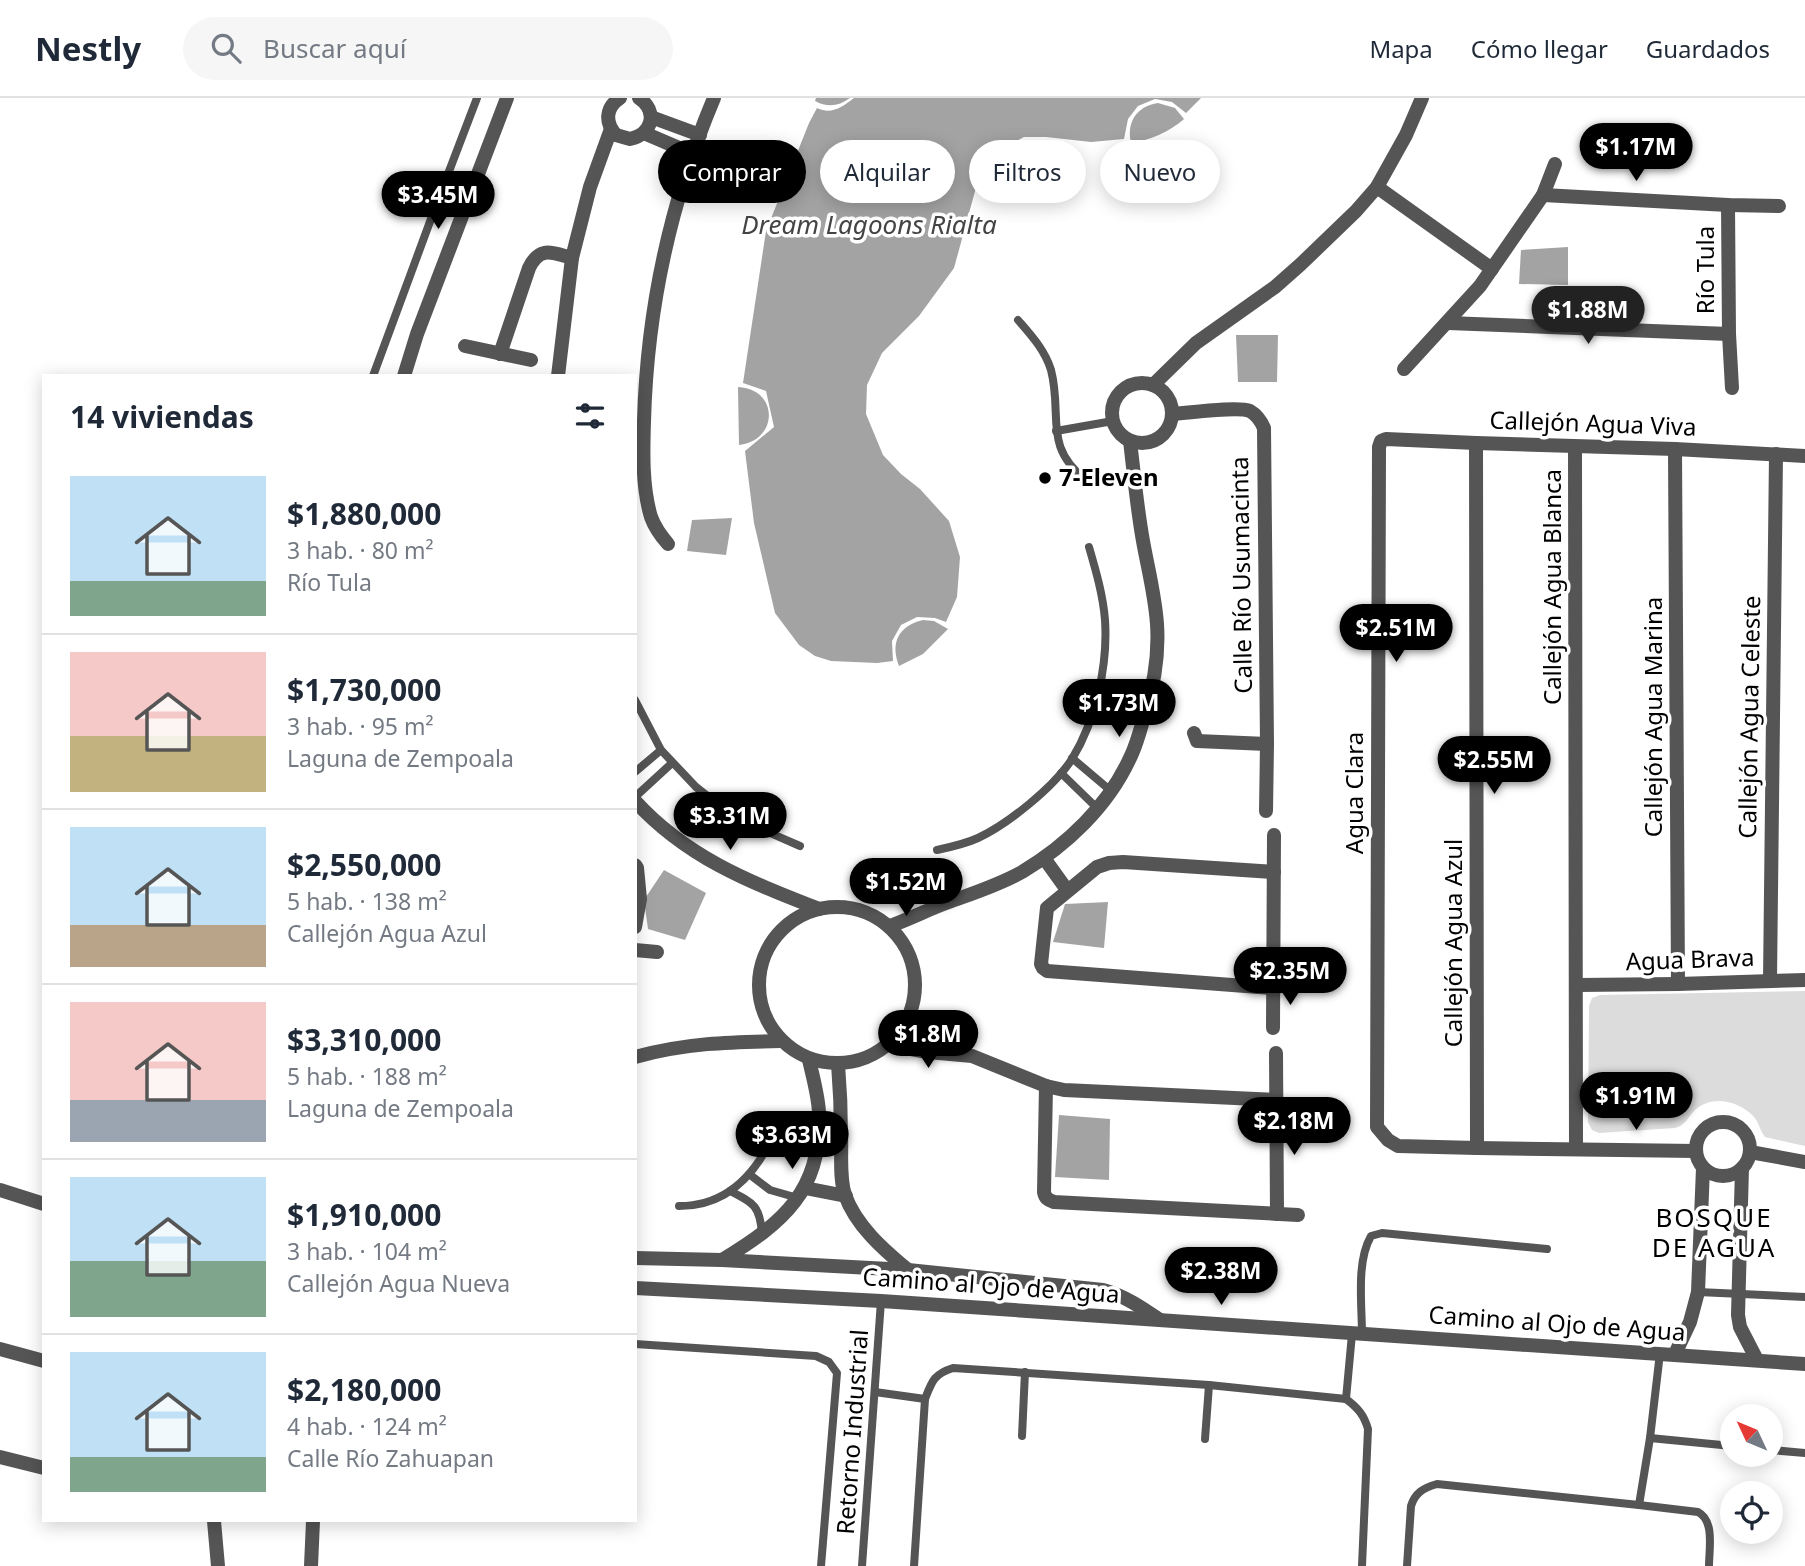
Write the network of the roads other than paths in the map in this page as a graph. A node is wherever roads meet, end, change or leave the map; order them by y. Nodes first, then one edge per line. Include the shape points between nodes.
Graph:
1 (477, 98) edge
2 (507, 98) edge
3 (620, 98) edge
4 (639, 98) edge
5 (715, 98) edge
6 (1422, 98) edge
7 (651, 117) junction
8 (611, 130) junction
9 (644, 133) junction
10 (700, 135) junction
11 (660, 140) edge
12 (698, 140) edge
13 (1555, 164) dead end
14 (1377, 187) junction
15 (1543, 195) junction
16 (678, 203) edge
17 (1728, 205) junction
18 (1779, 206) dead end
19 (572, 258) junction
20 (1492, 270) junction
21 (1018, 320) dead end
22 (1448, 323) junction
23 (1729, 334) junction
24 (465, 346) dead end
25 (500, 354) junction
26 (531, 360) dead end
27 (1404, 369) dead end
28 (374, 374) edge
29 (405, 374) edge
30 (558, 374) edge
31 (1153, 386) junction
32 (1732, 388) dead end
33 (1172, 414) junction
34 (1113, 421) junction
35 (1056, 431) junction
36 (1130, 441) junction
37 (1381, 441) joint
38 (1476, 443) junction
39 (1575, 447) junction
40 (1675, 449) junction
41 (1776, 454) junction
42 (1805, 456) edge
43 (1087, 481) dead end
44 (668, 544) dead end
45 (1089, 547) dead end
46 (637, 704) edge
47 (1194, 733) dead end
48 (1267, 744) junction
49 (661, 750) junction
50 (1072, 758) junction
51 (672, 763) junction
52 (637, 770) edge
53 (1060, 773) junction
54 (1111, 792) junction
55 (637, 797) edge
56 (637, 802) edge
57 (1097, 808) junction
58 (1266, 811) dead end
59 (646, 813) junction
60 (637, 823) edge
61 (1274, 835) dead end
62 (800, 846) dead end
63 (937, 850) dead end
64 (1044, 858) junction
65 (637, 871) edge
66 (1274, 872) junction
67 (1067, 890) junction
68 (819, 909) junction
69 (637, 916) edge
70 (890, 926) junction
71 (637, 950) edge
72 (657, 953) dead end
73 (1770, 980) junction
74 (1805, 980) edge
75 (1678, 984) junction
76 (1577, 985) junction
77 (1272, 988) junction
78 (1273, 1028) dead end
79 (780, 1041) junction
80 (889, 1045) junction
81 (1276, 1053) dead end
82 (637, 1057) edge
83 (810, 1060) junction
84 (838, 1065) junction
85 (1046, 1086) junction
86 (1275, 1100) junction
87 (771, 1140) dead end
88 (1476, 1148) junction
89 (1576, 1148) junction
90 (1696, 1151) junction
91 (1750, 1152) junction
92 (1805, 1162) edge
93 (1703, 1168) junction
94 (1742, 1168) junction
95 (749, 1174) junction
96 (0, 1190) edge
97 (730, 1191) junction
98 (802, 1193) junction
99 (846, 1196) junction
100 (42, 1203) edge
101 (679, 1206) dead end
102 (1278, 1214) junction
103 (1298, 1215) dead end
104 (762, 1234) junction
105 (1547, 1249) dead end
106 (637, 1258) edge
107 (722, 1260) junction
108 (908, 1270) junction
109 (637, 1288) edge
110 (1698, 1292) junction
111 (1738, 1293) junction
112 (1805, 1297) edge
113 (881, 1301) junction
114 (1160, 1320) junction
115 (1357, 1334) junction
116 (637, 1344) edge
117 (0, 1349) edge
118 (1660, 1353) junction
119 (1675, 1354) junction
120 (42, 1360) edge
121 (1757, 1360) junction
122 (1805, 1364) edge
123 (1025, 1372) junction
124 (1209, 1385) junction
125 (875, 1392) junction
126 (925, 1399) junction
127 (1346, 1399) junction
128 (1022, 1436) dead end
129 (1650, 1438) junction
130 (1205, 1439) dead end
131 (1720, 1445) edge
132 (1783, 1451) edge
133 (1805, 1453) edge
134 (0, 1457) edge
135 (42, 1468) edge
136 (1639, 1506) junction
137 (214, 1522) edge
138 (313, 1522) edge
139 (218, 1566) edge
140 (311, 1566) edge
141 (821, 1566) edge
142 (862, 1566) edge
143 (914, 1566) edge
144 (1362, 1566) edge
145 (1407, 1566) edge
146 (1709, 1566) edge

1 - 28 lane
2 - 29 street
3 - 8 street via 610,107
4 - 7 street
5 - 10 street
6 - 14 street
7 - 9 street
7 - 10 street
8 - 9 street via 630,139
8 - 19 street
9 - 11 street
10 - 12 street
13 - 15 street
14 - 20 street
14 - 31 street via 1301,264 1196,343
15 - 17 street, Río Tula
15 - 20 street
16 - 44 street via 652,316 643,439 651,516
17 - 18 street, Río Tula
17 - 23 street, Río Tula
19 - 25 street via 550,252 534,258
19 - 30 street
20 - 22 street
21 - 35 lane via 1048,362
22 - 23 street, Río Tula
22 - 27 street
23 - 32 street, Río Tula
24 - 25 street
25 - 26 street
31 - 33 street via 1166,397
31 - 34 street via 1134,384 1119,394
33 - 36 street via 1167,429 1155,440
33 - 48 street, Calle Río Usumacinta via 1240,409 1254,414 1262,424
34 - 35 lane
34 - 36 street
35 - 43 lane via 1060,449
36 - 54 street via 1154,591 1156,662 1138,737
37 - 38 street, Callejón Agua Viva
37 - 88 street, Agua Clara via 1377,1127 1398,1146
38 - 39 street, Callejón Agua Viva
38 - 88 street, Callejón Agua Azul
39 - 40 street, Callejón Agua Viva
39 - 76 street, Callejón Agua Blanca
40 - 41 street, Callejón Agua Viva
40 - 75 street, Callejón Agua Marina
41 - 42 street, Callejón Agua Viva
41 - 73 street, Callejón Agua Celeste
45 - 50 lane via 1102,594 1103,668 1087,728
46 - 49 lane
47 - 48 street via 1197,740
48 - 58 street
49 - 51 lane
49 - 52 lane
50 - 53 lane
50 - 54 lane
51 - 55 lane
51 - 62 lane via 696,788 747,824
53 - 57 lane
53 - 63 lane via 1007,821 979,837
54 - 57 street
56 - 59 street
57 - 64 street
59 - 60 street
59 - 68 street via 699,855
61 - 66 street
64 - 67 street
64 - 70 street via 992,886
65 - 69 street
66 - 67 street via 1109,863
66 - 77 street
67 - 77 street via 1047,908 1041,964 1045,970
68 - 70 street via 844,906 869,913
68 - 79 street via 778,933 765,953 759,999
70 - 80 street via 907,947 915,972 915,999 906,1024
71 - 72 street
73 - 74 street, Agua Brava
73 - 75 street, Agua Brava
75 - 76 street, Agua Brava
76 - 89 street, Callejón Agua Blanca
77 - 78 street
79 - 82 street via 708,1043
79 - 83 street
80 - 84 street via 865,1059
80 - 85 street via 972,1056
81 - 86 street
83 - 84 street
83 - 98 street via 819,1127 816,1155
84 - 99 street
85 - 86 street
85 - 102 street via 1044,1192 1049,1200
86 - 102 street
87 - 95 lane
88 - 89 street
89 - 90 street
90 - 91 street via 1700,1134 1724,1122 1740,1128
90 - 93 street
91 - 92 street
91 - 94 street
93 - 94 street via 1719,1176
93 - 110 street
94 - 111 street
95 - 97 lane
95 - 98 lane via 770,1190
96 - 100 street
97 - 101 lane via 706,1204
97 - 104 lane via 757,1209
98 - 99 street
98 - 104 street
99 - 108 street via 860,1222
102 - 103 street
104 - 107 street
105 - 115 lane via 1382,1233 1371,1236 1365,1247
106 - 107 street
107 - 108 street
108 - 114 street via 1103,1290 1121,1295
109 - 113 street, Camino al Ojo de Agua
110 - 111 lane
110 - 119 street
111 - 112 lane
111 - 121 street via 1740,1327
113 - 114 street, Camino al Ojo de Agua
113 - 125 lane, Retorno Industrial
114 - 115 street, Camino al Ojo de Agua
115 - 118 street, Camino al Ojo de Agua
115 - 127 lane
116 - 141 lane via 816,1356 829,1362 837,1373
117 - 120 street
118 - 119 street, Camino al Ojo de Agua
118 - 129 lane
119 - 121 street, Camino al Ojo de Agua
121 - 122 street, Camino al Ojo de Agua
123 - 124 lane
123 - 126 lane via 953,1368 935,1377
123 - 128 lane
124 - 127 lane
124 - 130 lane
125 - 126 lane
125 - 142 lane, Retorno Industrial
126 - 143 lane
127 - 144 lane via 1364,1416 1368,1429
129 - 131 lane
129 - 136 lane
132 - 133 lane
134 - 135 street
136 - 145 lane via 1437,1484 1425,1487 1411,1506
136 - 146 lane via 1705,1516
137 - 139 street
138 - 140 street

